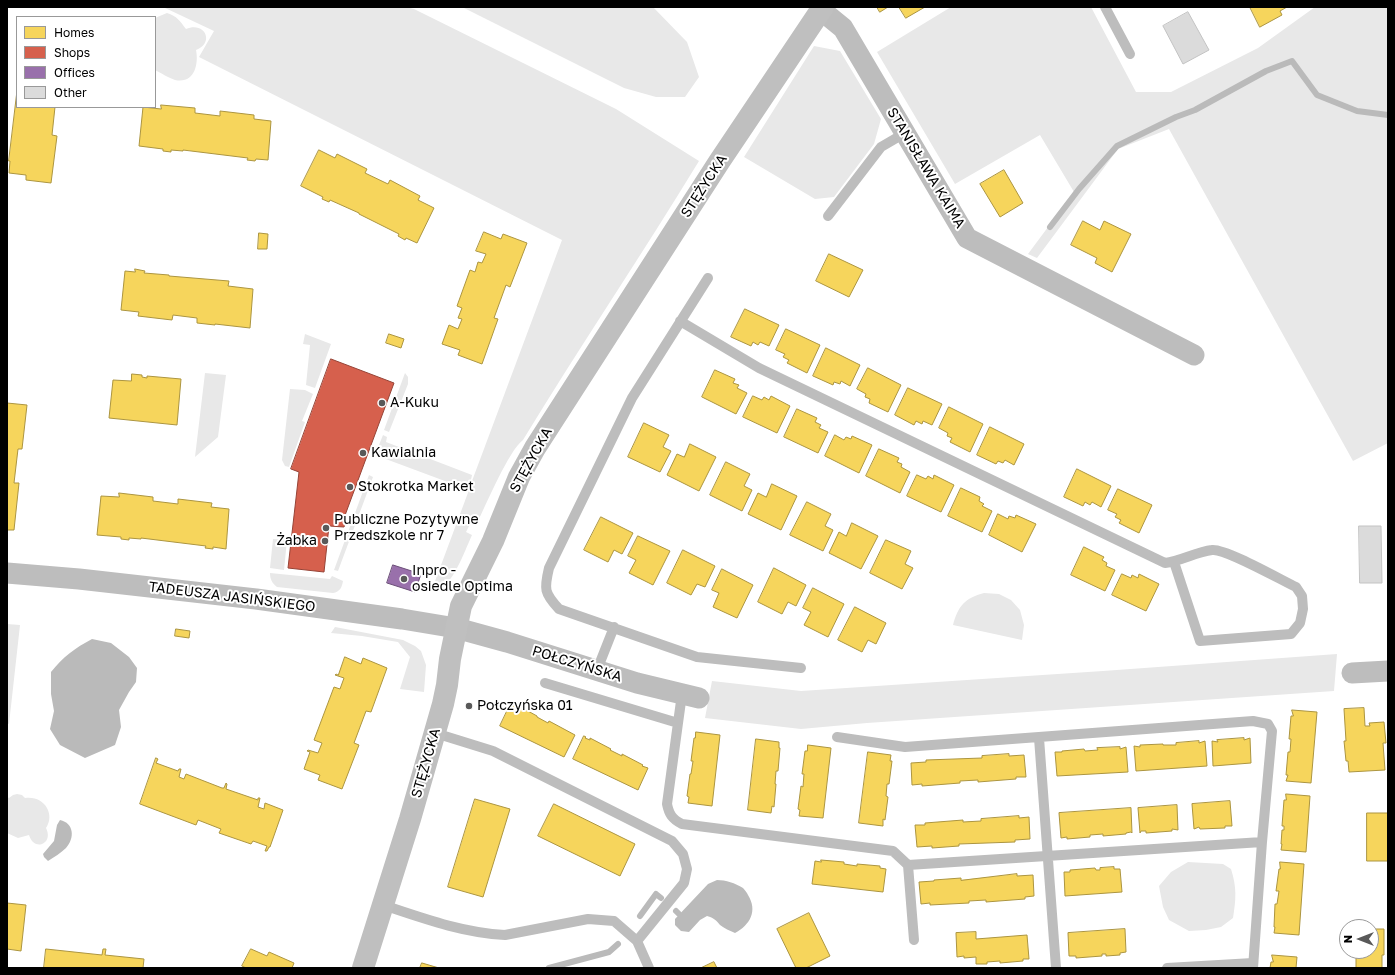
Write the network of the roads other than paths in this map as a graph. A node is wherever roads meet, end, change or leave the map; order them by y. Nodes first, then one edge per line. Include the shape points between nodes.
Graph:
1 (1105, 7) edge
2 (822, 8) edge
3 (1130, 54) dead end
4 (904, 133) junction
5 (828, 216) dead end
6 (708, 278) dead end
7 (680, 321) junction
8 (1194, 355) dead end
9 (1174, 562) junction
10 (7, 573) edge
11 (614, 627) junction
12 (456, 628) junction
13 (801, 668) dead end
14 (597, 670) junction
15 (1388, 671) edge
16 (1352, 673) dead end
17 (545, 683) dead end
18 (690, 696) joint
19 (678, 723) junction
20 (435, 733) junction
21 (837, 737) dead end
22 (1039, 738) junction
23 (1262, 842) junction
24 (1048, 857) junction
25 (908, 865) junction
26 (382, 905) junction
27 (914, 940) dead end
28 (637, 941) junction
29 (1253, 965) edge
30 (362, 968) edge
31 (649, 968) edge
32 (1056, 968) edge
33 (1167, 968) edge

1 - 3 lane
2 - 4 street, STANISŁAWA KAIMA via 843,28
2 - 12 street, STĘŻYCKA via 719,162 535,448 519,477 493,542 461,606
4 - 5 lane via 881,147
4 - 8 street, STANISŁAWA KAIMA via 967,238
6 - 7 lane
7 - 9 lane via 758,368 1165,563
7 - 11 lane via 632,398 549,568 546,583 548,597 559,609
9 - 9 lane via 1200,641 1291,634 1300,623 1302,596 1296,587 1226,552 1213,550
10 - 12 street, TADEUSZA JASIŃSKIEGO via 256,599
11 - 13 lane via 697,657
11 - 14 lane
12 - 14 street, POŁCZYŃSKA
12 - 20 street, STĘŻYCKA via 447,686
14 - 18 street, POŁCZYŃSKA
15 - 16 street
17 - 19 lane
18 - 19 lane
19 - 25 lane via 667,804 674,820 682,824 893,851
20 - 26 street, STĘŻYCKA
20 - 28 lane via 492,751 672,841 684,854 687,869 684,883
21 - 22 lane via 905,747
22 - 23 lane via 1254,721 1268,724 1272,731
22 - 24 lane
23 - 24 lane
23 - 29 lane
24 - 25 lane
24 - 32 lane
25 - 27 lane
26 - 28 lane via 473,932 505,935 588,919 614,921
26 - 30 street, STĘŻYCKA
28 - 31 lane
29 - 33 lane

